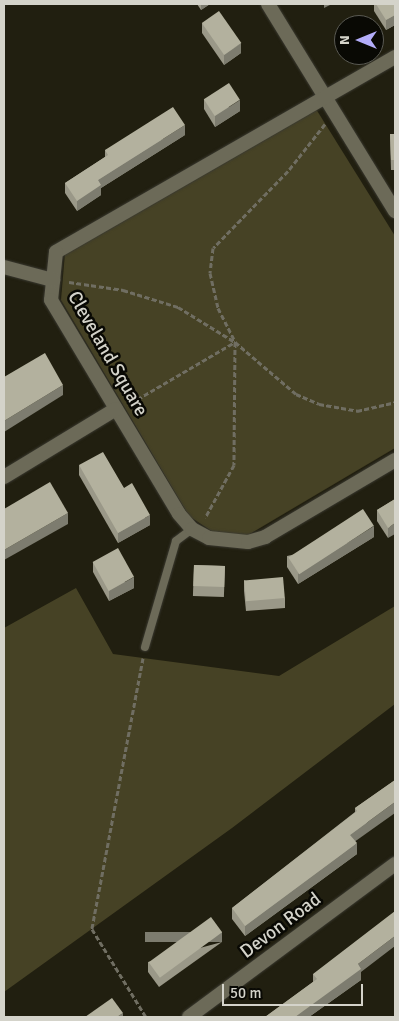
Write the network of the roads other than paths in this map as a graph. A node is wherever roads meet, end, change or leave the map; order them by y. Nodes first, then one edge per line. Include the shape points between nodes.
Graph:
1 (268, 4) edge
2 (395, 57) edge
3 (326, 99) junction
4 (395, 211) edge
5 (4, 267) edge
6 (53, 280) junction
7 (116, 409) junction
8 (395, 460) edge
9 (4, 477) edge
10 (192, 529) junction
11 (145, 647) road end
12 (395, 864) edge
13 (189, 1017) edge

1 - 3 street
2 - 3 street, Cleveland Square
3 - 4 street
3 - 6 street, Cleveland Square via 56,252
5 - 6 street
6 - 7 street, Cleveland Square via 51,300
7 - 9 street
7 - 10 street, Cleveland Square via 179,514
8 - 10 street, Cleveland Square via 265,537 228,542 209,538
10 - 11 lane via 176,541
12 - 13 street, Devon Road

